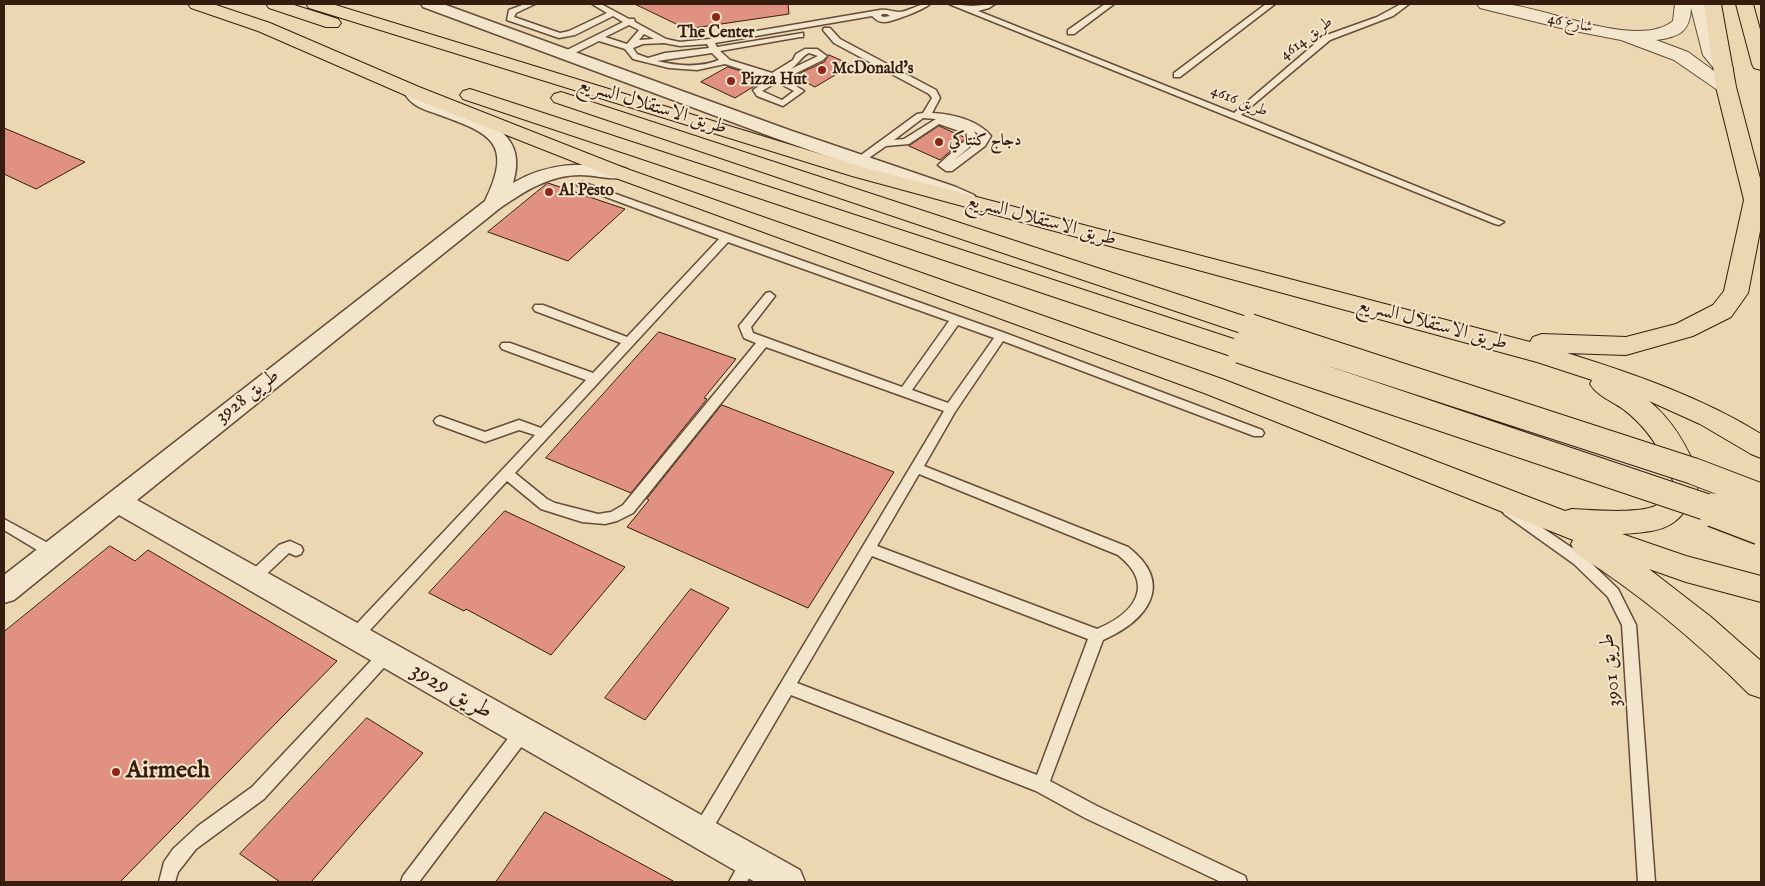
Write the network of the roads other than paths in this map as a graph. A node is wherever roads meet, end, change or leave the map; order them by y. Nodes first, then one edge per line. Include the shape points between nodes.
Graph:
1 (197, 4) edge
2 (276, 4) edge
3 (315, 4) edge
4 (484, 4) edge
5 (531, 4) edge
6 (596, 4) edge
7 (926, 4) edge
8 (953, 4) edge
9 (991, 4) edge
10 (1110, 4) edge
11 (1271, 4) edge
12 (1405, 4) edge
13 (1486, 4) edge
14 (1683, 4) edge
15 (1699, 4) edge
16 (1713, 4) edge
17 (1744, 4) edge
18 (434, 5) edge
19 (967, 9) junction
20 (473, 12) edge
21 (614, 13) junction
22 (631, 21) junction
23 (847, 22) junction
24 (264, 28) junction
25 (644, 29) junction
26 (803, 30) junction
27 (827, 30) junction
28 (1070, 32) dead end
29 (1625, 35) junction
30 (599, 38) junction
31 (664, 41) junction
32 (710, 41) junction
33 (629, 47) junction
34 (714, 50) junction
35 (564, 55) junction
36 (665, 56) junction
37 (648, 60) junction
38 (725, 61) junction
39 (1761, 64) edge
40 (1177, 75) dead end
41 (1725, 77) junction
42 (775, 78) junction
43 (412, 91) junction
44 (927, 114) junction
45 (1235, 116) junction
46 (883, 143) junction
47 (860, 160) junction
48 (620, 172) junction
49 (582, 185) dead end
50 (972, 202) junction
51 (493, 204) junction
52 (1758, 212) edge
53 (1499, 222) dead end
54 (726, 238) junction
55 (770, 296) dead end
56 (539, 308) dead end
57 (955, 321) junction
58 (1476, 335) junction
59 (1001, 336) junction
60 (1245, 338) junction
61 (630, 342) junction
62 (763, 343) junction
63 (506, 346) dead end
64 (1542, 354) junction
65 (596, 379) junction
66 (904, 393) junction
67 (951, 409) junction
68 (440, 421) dead end
69 (1258, 433) dead end
70 (545, 434) junction
71 (1761, 447) edge
72 (917, 468) junction
73 (507, 475) junction
74 (1482, 492) junction
75 (1761, 497) edge
76 (116, 501) junction
77 (1520, 506) junction
78 (1556, 520) junction
79 (4, 524) edge
80 (1761, 528) edge
81 (869, 549) junction
82 (296, 550) dead end
83 (52, 552) junction
84 (252, 579) junction
85 (1761, 589) edge
86 (4, 591) edge
87 (1097, 636) junction
88 (354, 637) junction
89 (386, 655) junction
90 (1761, 683) edge
91 (786, 686) junction
92 (522, 732) junction
93 (1041, 785) junction
94 (700, 834) junction
95 (743, 872) edge
96 (167, 882) edge
97 (409, 882) edge
98 (788, 882) edge
99 (1240, 882) edge
100 (1647, 882) edge

1 - 24 main road
2 - 60 main road
3 - 50 main road, طريق الاستقلال السريع via 859,172
4 - 20 street via 476,14
5 - 21 lane via 512,12 510,18 555,36 572,33
6 - 21 lane
7 - 23 lane via 911,12 895,15 886,11 881,16
8 - 19 lane, طريق 4616
9 - 19 lane
10 - 28 lane
11 - 40 lane
12 - 45 lane, طريق 4614 via 1394,13 1327,38
13 - 29 street, شارع 46
14 - 29 street, شارع 46 via 1682,23 1667,34
15 - 41 street via 1712,56
16 - 41 main road
17 - 39 main road
18 - 20 street
19 - 45 lane, طريق 4616
20 - 35 street
21 - 22 lane
22 - 25 lane
22 - 30 lane
23 - 26 lane
23 - 27 lane
24 - 43 main road
24 - 60 main road
25 - 31 lane
25 - 33 lane
26 - 27 lane
26 - 32 lane
26 - 34 lane
27 - 44 lane via 836,40 933,92 936,98
29 - 41 street, شارع 46
30 - 33 lane
30 - 35 lane
31 - 32 lane via 688,44
31 - 33 lane via 642,42
31 - 36 lane via 671,46
32 - 34 lane
33 - 37 lane via 635,57
34 - 36 lane
34 - 38 lane
35 - 47 street
36 - 37 lane
37 - 38 lane via 683,69
38 - 42 lane
41 - 52 main road
42 - 42 lane via 798,61 806,50 815,50 822,56
43 - 48 main road
43 - 51 street, طريق 3928 via 419,100 481,126 502,142 510,158 510,170
44 - 46 lane
44 - 46 lane via 942,116 978,130 986,140 949,169 943,164 972,142 969,131 937,121 906,142
45 - 53 lane, طريق 4616
46 - 47 lane
47 - 50 street via 950,191
48 - 51 street, طريق 3928 via 582,168 554,171 526,181
48 - 74 main road via 1213,386
49 - 54 lane
50 - 58 main road, طريق الاستقلال السريع
51 - 76 street, طريق 3928
52 - 58 main road via 1736,293 1722,311 1684,330 1626,346 1552,345
54 - 57 lane
54 - 61 lane
55 - 62 lane via 745,326 748,335
56 - 61 lane
57 - 59 lane
57 - 66 lane
58 - 64 main road, طريق الاستقلال السريع
59 - 67 lane
59 - 69 lane
60 - 75 main road, bridge via 1693,471
60 - 80 main road, bridge
61 - 65 lane
62 - 66 lane
62 - 73 lane via 621,514 596,520 547,506 522,483
63 - 65 lane
64 - 71 main road, طريق الاستقلال السريع via 1645,388 1725,425
64 - 78 main road via 1606,386 1651,418 1670,439 1687,481 1676,504 1664,515 1635,521
65 - 70 lane
66 - 67 lane
67 - 72 lane
68 - 70 lane via 485,437 519,425
70 - 73 lane
72 - 81 lane
72 - 87 lane via 1132,556 1144,576 1146,596 1125,623
73 - 88 lane
74 - 77 main road
74 - 100 lane, طريق 3901 via 1579,560 1613,593 1629,625
76 - 83 street, طريق 3928
76 - 84 street, طريق 3929
77 - 78 main road
77 - 90 main road via 1593,548 1666,600 1724,646
78 - 85 main road via 1686,569
79 - 83 lane
81 - 87 lane
81 - 91 lane
82 - 84 lane via 290,546 284,549
83 - 86 street, طريق 3928
84 - 88 street, طريق 3929
87 - 93 lane
88 - 89 street, طريق 3929
89 - 92 street, طريق 3929
89 - 96 lane via 253,797 212,824 190,844 172,866
91 - 93 lane
91 - 94 lane
92 - 94 street, طريق 3929
92 - 97 lane
93 - 99 lane
94 - 95 street, طريق 3929
95 - 98 street, طريق 3929

